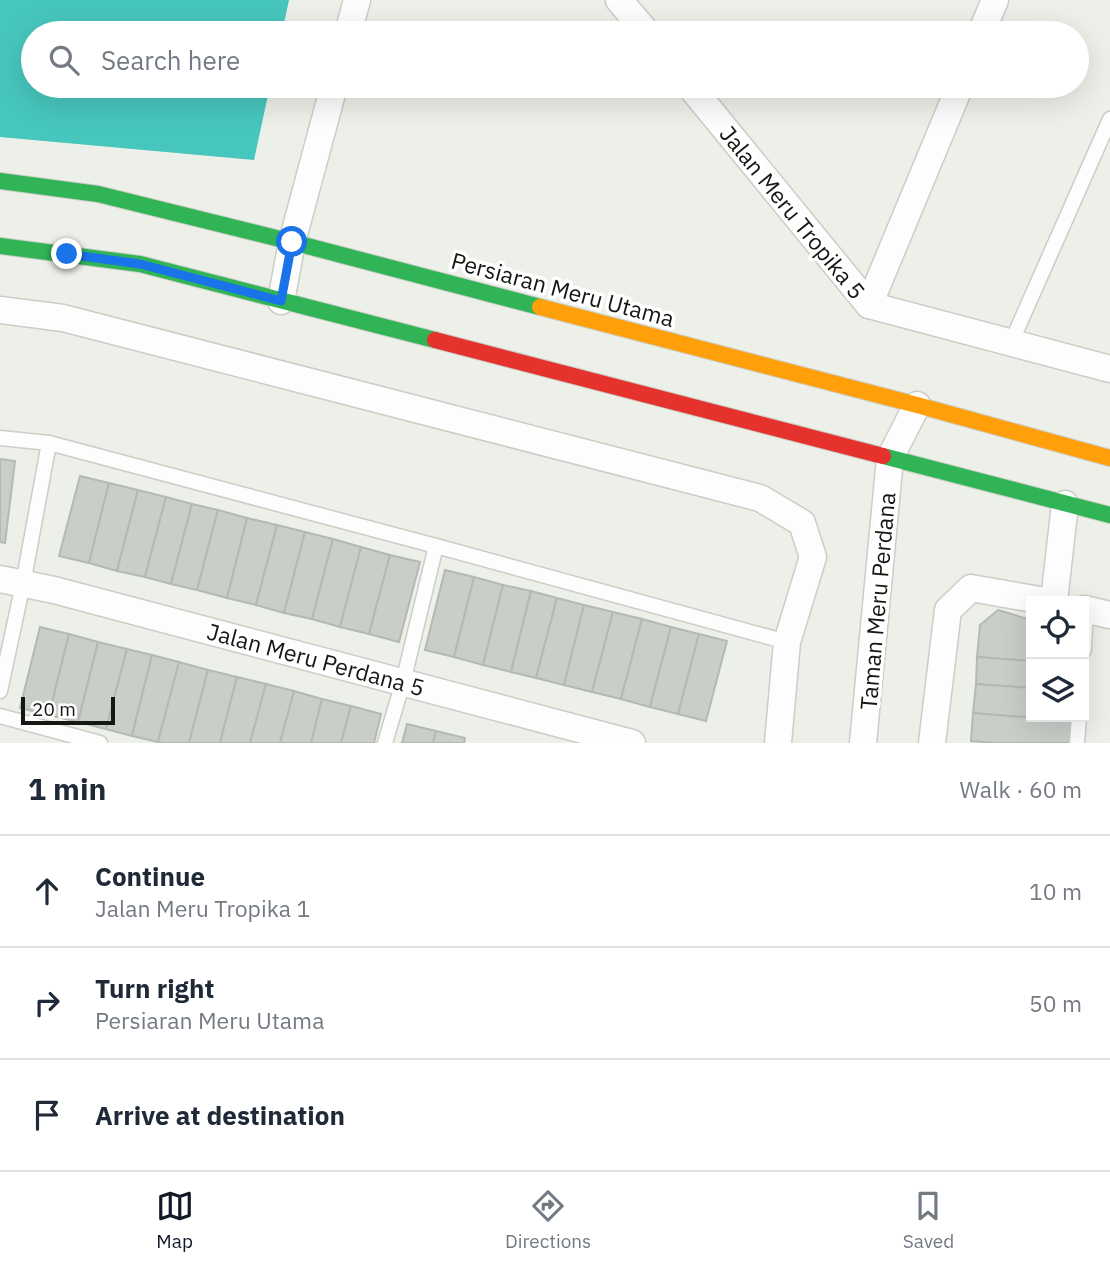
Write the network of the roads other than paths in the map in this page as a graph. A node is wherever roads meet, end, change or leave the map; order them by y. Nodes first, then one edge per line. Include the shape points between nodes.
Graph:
1 (357, 0) edge
2 (619, 0) edge
3 (995, 0) edge
4 (351, 21) edge
5 (637, 21) edge
6 (986, 21) edge
7 (331, 98) edge
8 (700, 98) edge
9 (955, 98) edge
10 (1110, 119) edge
11 (0, 181) edge
12 (292, 242) junction
13 (0, 246) edge
14 (281, 301) junction
15 (869, 305) junction
16 (0, 310) edge
17 (1012, 343) junction
18 (1110, 369) edge
19 (917, 405) junction
20 (0, 438) edge
21 (49, 443) junction
22 (890, 458) junction
23 (1110, 458) edge
24 (1065, 504) junction
25 (1110, 515) edge
26 (436, 546) junction
27 (11, 581) edge
28 (1055, 596) edge
29 (1026, 598) edge
30 (1093, 611) edge
31 (1089, 628) edge
32 (787, 642) junction
33 (403, 682) junction
34 (0, 691) edge
35 (0, 716) edge
36 (1079, 722) edge
37 (100, 743) edge
38 (385, 743) edge
39 (632, 743) edge
40 (778, 743) edge
41 (863, 743) edge
42 (932, 743) edge
43 (1077, 743) edge

1 - 4 street
2 - 5 street
3 - 6 street
7 - 12 street
8 - 15 street, Jalan Meru Tropika 5
9 - 15 street
10 - 17 lane
11 - 12 main road, Persiaran Meru Utama via 99,194
12 - 14 street
12 - 19 main road, Persiaran Meru Utama
13 - 14 main road via 140,264
14 - 22 main road
15 - 17 street
16 - 32 street via 63,318 760,499 802,523 813,557
17 - 18 street
19 - 22 street
19 - 23 main road, Persiaran Meru Utama
20 - 21 lane
21 - 26 lane
21 - 27 lane
22 - 24 main road
22 - 41 street, Taman Meru Perdana
24 - 25 main road
24 - 28 street
26 - 32 lane
26 - 33 lane
27 - 33 street, Jalan Meru Perdana 5
27 - 34 lane
29 - 42 street via 971,588 948,610
30 - 31 lane
32 - 40 street
33 - 38 lane
33 - 39 street, Jalan Meru Perdana 5
35 - 37 lane
36 - 43 lane

